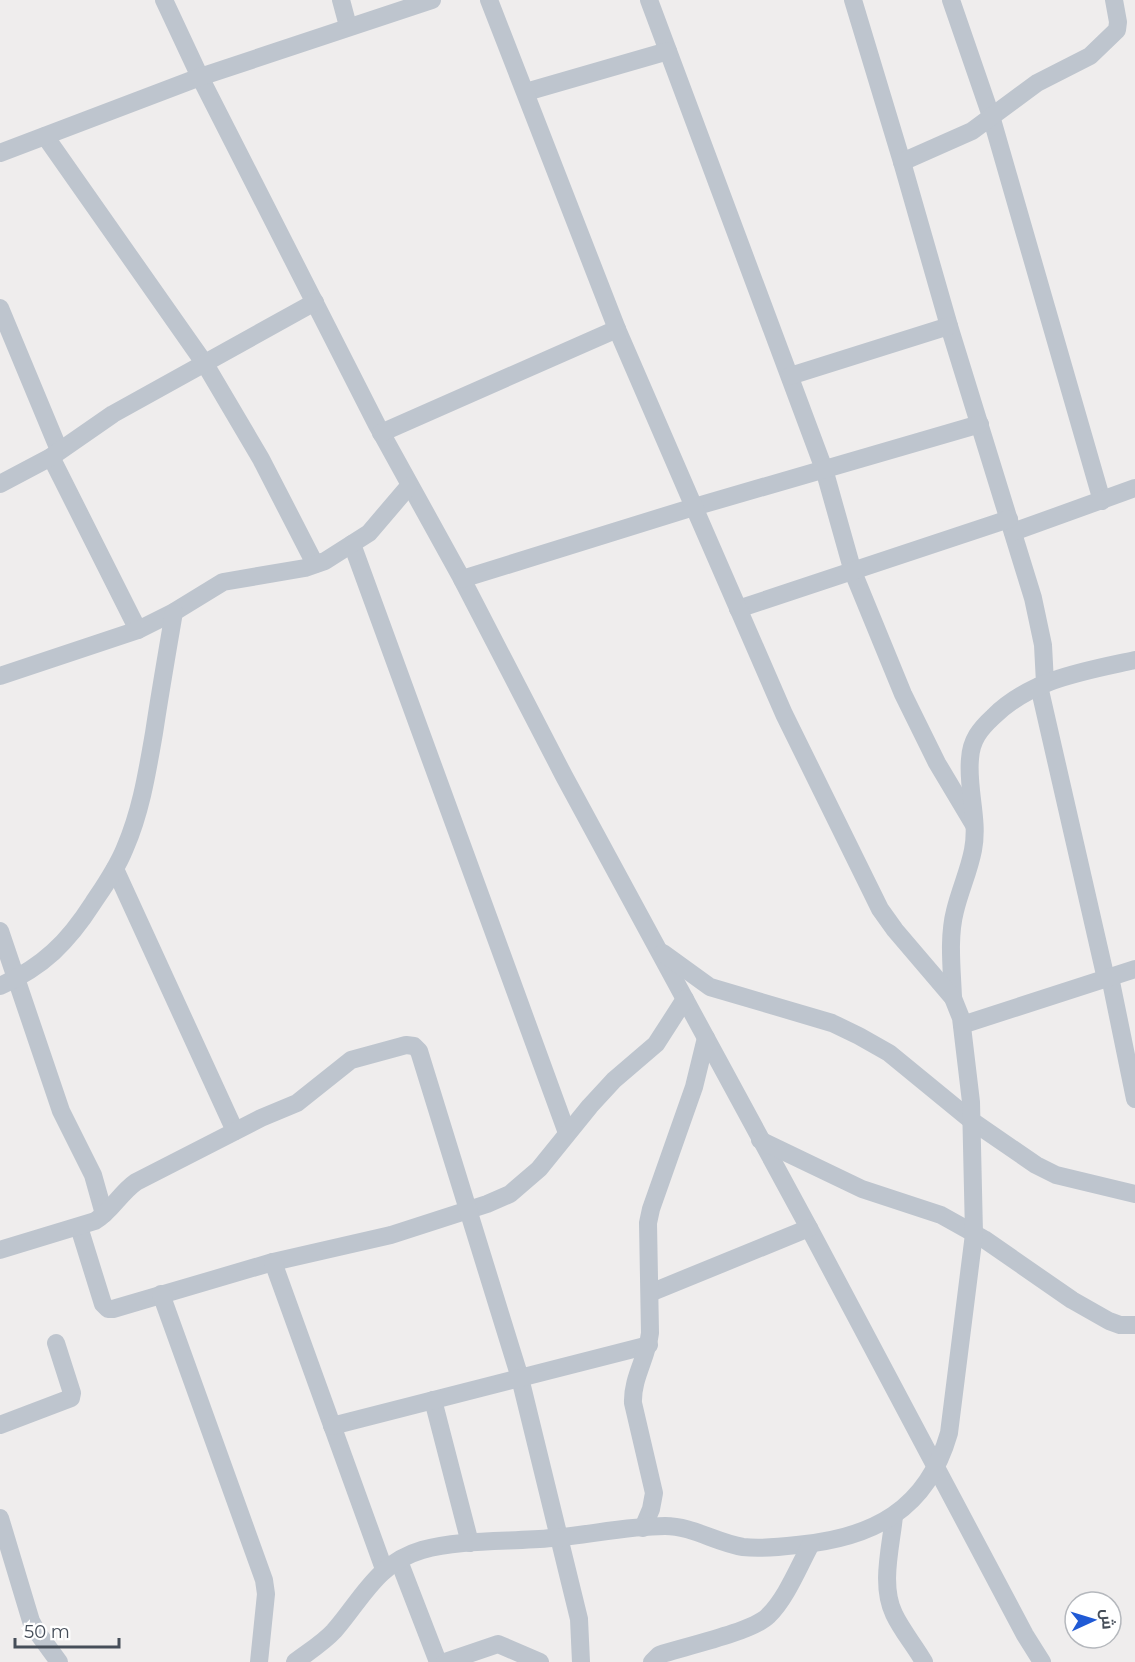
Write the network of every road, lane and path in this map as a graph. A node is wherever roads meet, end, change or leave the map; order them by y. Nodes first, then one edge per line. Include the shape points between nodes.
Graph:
1 (164, 0) edge
2 (341, 0) edge
3 (432, 0) edge
4 (489, 0) edge
5 (649, 0) edge
6 (853, 0) edge
7 (951, 0) edge
8 (1114, 0) edge
9 (348, 26) junction
10 (668, 51) junction
11 (200, 77) junction
12 (526, 92) junction
13 (991, 116) junction
14 (45, 136) junction
15 (0, 153) edge
16 (902, 162) junction
17 (315, 302) junction
18 (0, 309) edge
19 (949, 326) junction
20 (617, 329) junction
21 (206, 364) junction
22 (790, 376) junction
23 (980, 423) junction
24 (381, 433) junction
25 (55, 453) junction
26 (824, 469) junction
27 (0, 484) edge
28 (410, 486) junction
29 (1135, 488) edge
30 (1102, 501) junction
31 (694, 507) junction
32 (1011, 525) junction
33 (352, 544) junction
34 (315, 564) junction
35 (853, 572) junction
36 (462, 579) junction
37 (738, 609) junction
38 (174, 612) junction
39 (138, 630) junction
40 (1135, 660) edge
41 (0, 676) edge
42 (1042, 684) junction
43 (974, 825) junction
44 (115, 869) junction
45 (0, 931) edge
46 (658, 950) junction
47 (1135, 969) edge
48 (1108, 978) junction
49 (17, 979) junction
50 (0, 986) edge
51 (953, 998) junction
52 (685, 999) junction
53 (962, 1025) junction
54 (706, 1038) junction
55 (1135, 1099) edge
56 (972, 1121) junction
57 (235, 1131) junction
58 (567, 1134) junction
59 (760, 1140) junction
60 (1135, 1194) edge
61 (468, 1210) junction
62 (104, 1214) junction
63 (79, 1227) junction
64 (809, 1228) junction
65 (974, 1234) junction
66 (0, 1250) edge
67 (273, 1262) junction
68 (650, 1293) junction
69 (161, 1294) junction
70 (1135, 1325) edge
71 (56, 1342) dead end
72 (649, 1345) junction
73 (520, 1378) junction
74 (433, 1400) junction
75 (0, 1425) edge
76 (332, 1426) junction
77 (936, 1465) junction
78 (894, 1516) junction
79 (0, 1518) edge
80 (643, 1528) junction
81 (560, 1538) junction
82 (470, 1543) junction
83 (811, 1544) junction
84 (391, 1565) junction
85 (322, 1642) junction
86 (59, 1662) edge
87 (259, 1662) edge
88 (295, 1662) edge
89 (310, 1662) edge
90 (438, 1662) edge
91 (445, 1662) edge
92 (540, 1662) edge
93 (581, 1662) edge
94 (652, 1662) edge
95 (924, 1662) edge
96 (1042, 1662) edge

1 - 11 street
2 - 9 street
3 - 9 street
4 - 12 street
5 - 10 street
6 - 16 street
7 - 13 street
8 - 13 street via 1118,22 1113,36 1090,56 1037,83
9 - 11 street
10 - 12 street
10 - 22 street
11 - 14 street
11 - 17 street
12 - 20 street
13 - 16 street via 972,130
13 - 30 street
14 - 15 street
14 - 21 street
16 - 19 street
17 - 21 street
17 - 24 street
18 - 25 street
19 - 22 street
19 - 23 street
20 - 24 street
20 - 31 street
21 - 25 street via 113,414
21 - 34 street
22 - 26 street
23 - 26 street
23 - 32 street
24 - 28 street
25 - 27 street
25 - 39 street
26 - 31 street
26 - 35 street
28 - 33 street via 369,533
28 - 36 street
29 - 30 street
30 - 32 street
31 - 36 street
31 - 37 street
32 - 35 street
32 - 42 street via 1040,624
33 - 34 street
33 - 58 street
34 - 38 street via 223,582
35 - 37 street
35 - 43 street via 903,694
36 - 46 street
37 - 51 street via 784,714 880,909
38 - 39 street
38 - 44 street via 144,790
39 - 41 street
40 - 42 street
42 - 43 street via 1000,710 976,736 969,762
42 - 48 street
43 - 51 street via 974,849 952,927
44 - 49 street via 62,945
44 - 57 street
45 - 49 street
46 - 52 street
46 - 56 street via 710,987 860,1035 889,1053
47 - 48 street
48 - 53 street
48 - 55 street
49 - 50 street
49 - 62 street via 61,1111 93,1175
51 - 53 street
52 - 54 street
52 - 58 street via 656,1044 614,1080
53 - 56 street
54 - 59 street
54 - 68 street via 694,1087 651,1209
56 - 60 street via 1056,1175
56 - 65 street
57 - 61 street via 297,1103 351,1060 414,1046 419,1051
57 - 62 street via 136,1182
58 - 61 street via 539,1169 510,1194
59 - 64 street
59 - 65 street via 862,1189 941,1215
61 - 67 street via 391,1235
61 - 73 street
62 - 63 street
63 - 66 street
63 - 69 street via 103,1304 113,1309
64 - 68 street
64 - 77 street
65 - 70 street via 1109,1321
65 - 77 street via 949,1432
67 - 69 street
67 - 76 street
68 - 72 street
69 - 87 street via 262,1572 266,1594
71 - 75 street via 71,1398
72 - 73 street
72 - 80 street via 632,1391 654,1493
73 - 74 street
73 - 81 street
74 - 76 street
74 - 82 street
76 - 84 street
77 - 78 street via 906,1507
77 - 96 street
78 - 83 street via 854,1535
78 - 95 street via 888,1591 893,1613
79 - 86 street via 31,1621
80 - 81 street
80 - 83 street via 683,1529 744,1547
81 - 82 street
81 - 93 street via 579,1619
82 - 84 street via 419,1550
83 - 94 street via 767,1618 753,1627 659,1655
84 - 85 street via 374,1579
84 - 90 street
85 - 88 street
85 - 89 street
91 - 92 street via 498,1644

